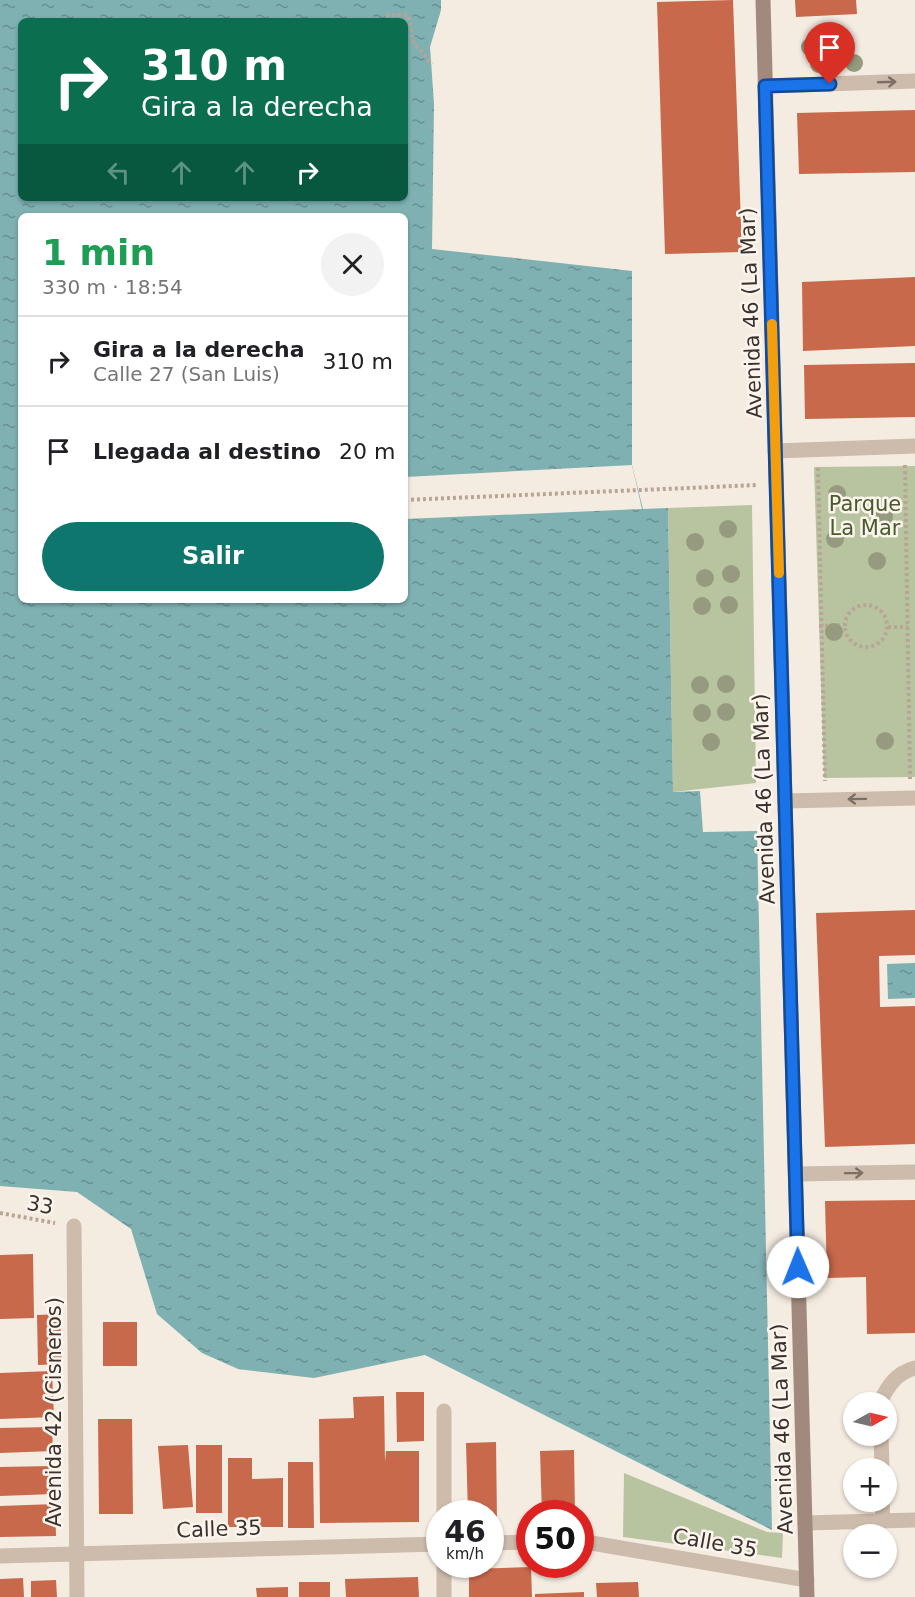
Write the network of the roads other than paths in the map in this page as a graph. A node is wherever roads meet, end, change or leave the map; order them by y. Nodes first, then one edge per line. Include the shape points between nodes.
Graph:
1 (763, 0) edge
2 (915, 81) edge
3 (765, 86) junction
4 (910, 446) edge
5 (776, 451) junction
6 (913, 798) edge
7 (785, 801) junction
8 (915, 1172) edge
9 (796, 1174) junction
10 (74, 1226) road end
11 (915, 1368) edge
12 (885, 1392) edge
13 (444, 1411) dead end
14 (444, 1500) edge
15 (883, 1512) edge
16 (915, 1520) edge
17 (883, 1521) junction
18 (805, 1523) junction
19 (594, 1543) edge
20 (426, 1544) edge
21 (76, 1554) junction
22 (0, 1556) edge
23 (444, 1578) edge
24 (807, 1580) junction
25 (77, 1597) edge
26 (444, 1597) edge
27 (807, 1597) edge

1 - 3 main road, Avenida 46 (La Mar)
3 -> 2 street
3 - 5 main road, Avenida 46 (La Mar)
4 - 5 street
5 - 7 main road, Avenida 46 (La Mar)
6 -> 7 street
7 - 9 main road, Avenida 46 (La Mar)
9 -> 8 street
9 - 18 main road, Avenida 46 (La Mar)
10 - 21 street, Avenida 42 (Cisneros)
11 - 12 street via 905,1371
13 - 14 street
15 - 17 street
16 - 17 street
17 - 18 street
18 - 24 main road, Avenida 46 (La Mar)
19 - 24 street, Calle 35
20 - 21 street, Calle 35
21 - 22 street, Calle 35
21 - 25 street, Avenida 42 (Cisneros)
23 - 26 street
24 - 27 main road, Avenida 46 (La Mar)

